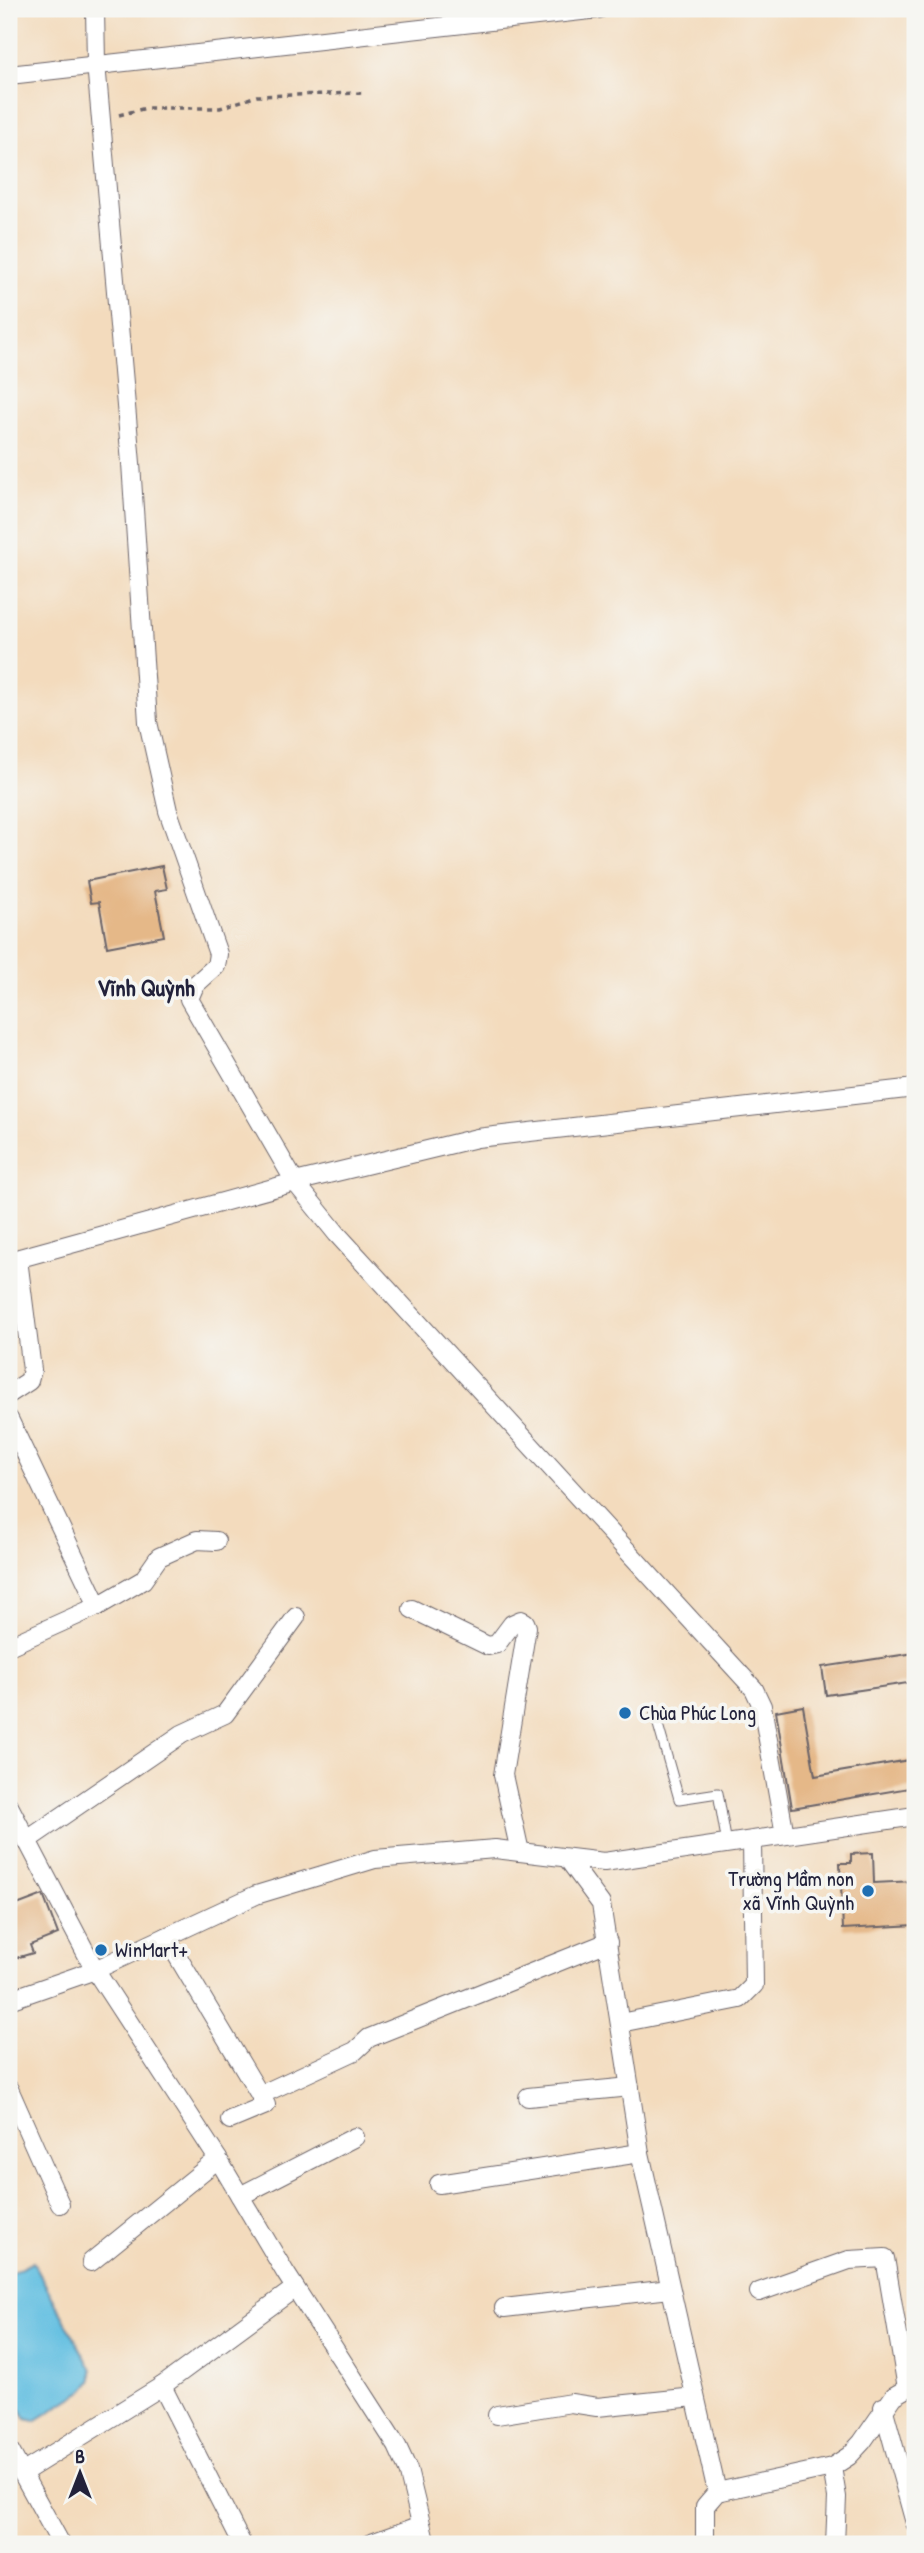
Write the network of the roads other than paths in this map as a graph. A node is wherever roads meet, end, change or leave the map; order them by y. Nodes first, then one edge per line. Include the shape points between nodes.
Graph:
1 (95, 9) edge
2 (599, 9) edge
3 (96, 63) junction
4 (9, 75) edge
5 (915, 1087) edge
6 (295, 1182) junction
7 (13, 1260) edge
8 (9, 1394) edge
9 (9, 1419) edge
10 (216, 1541) dead end
11 (98, 1606) junction
12 (412, 1609) dead end
13 (296, 1617) dead end
14 (9, 1646) edge
15 (655, 1714) dead end
16 (9, 1807) edge
17 (915, 1816) edge
18 (785, 1835) junction
19 (26, 1841) junction
20 (752, 1841) junction
21 (727, 1844) junction
22 (520, 1852) junction
23 (568, 1858) junction
24 (166, 1937) junction
25 (607, 1942) junction
26 (95, 1970) junction
27 (9, 2000) edge
28 (620, 2023) junction
29 (630, 2088) junction
30 (9, 2090) edge
31 (260, 2095) junction
32 (528, 2097) dead end
33 (230, 2120) dead end
34 (355, 2137) dead end
35 (640, 2153) junction
36 (218, 2159) junction
37 (439, 2184) dead end
38 (240, 2196) junction
39 (60, 2204) dead end
40 (91, 2262) dead end
41 (295, 2288) junction
42 (670, 2289) junction
43 (758, 2292) dead end
44 (504, 2308) dead end
45 (162, 2386) junction
46 (911, 2386) edge
47 (695, 2397) junction
48 (883, 2407) junction
49 (497, 2415) dead end
50 (9, 2449) edge
51 (832, 2467) junction
52 (22, 2473) junction
53 (717, 2492) junction
54 (915, 2523) edge
55 (419, 2526) junction
56 (61, 2544) edge
57 (242, 2544) edge
58 (369, 2544) edge
59 (426, 2544) edge
60 (705, 2544) edge
61 (835, 2544) edge

1 - 3 street
2 - 3 street
3 - 4 street
3 - 6 street via 148,722 168,811 218,954 216,966 195,985 189,999
5 - 6 street via 477,1138
6 - 7 street
6 - 18 street via 453,1363 754,1689 762,1706
7 - 8 street via 32,1370 29,1381
9 - 11 street
10 - 11 street via 197,1540 159,1558 143,1580
11 - 14 street
12 - 22 street via 488,1646 497,1644 512,1624 525,1622 503,1775
13 - 19 street via 225,1714 182,1734
15 - 21 lane via 679,1799 718,1793
16 - 19 street
17 - 18 street
18 - 20 street
19 - 26 street
20 - 21 street
20 - 28 street via 754,1985 740,1998
21 - 23 street via 604,1862
22 - 23 street
22 - 24 street via 495,1849 375,1859 256,1895
23 - 25 street via 601,1904
24 - 26 street
24 - 31 street
25 - 28 street
25 - 31 street via 369,2038 355,2051
26 - 27 street
26 - 36 street
28 - 29 street
29 - 32 street
29 - 35 street
30 - 39 street
31 - 33 street via 266,2105
34 - 38 street
35 - 37 street
35 - 42 street
36 - 38 street
36 - 40 street
38 - 41 street
41 - 45 street
41 - 55 street via 397,2446 408,2470
42 - 44 street
42 - 47 street
43 - 46 street via 849,2260 885,2258
45 - 52 street
45 - 57 street
46 - 48 street
47 - 49 street via 597,2407 572,2403
47 - 53 street
48 - 51 street via 862,2442
48 - 54 street
50 - 52 street
51 - 53 street
51 - 61 street via 837,2497
52 - 56 street
53 - 60 street via 705,2507
55 - 58 street
55 - 59 street

